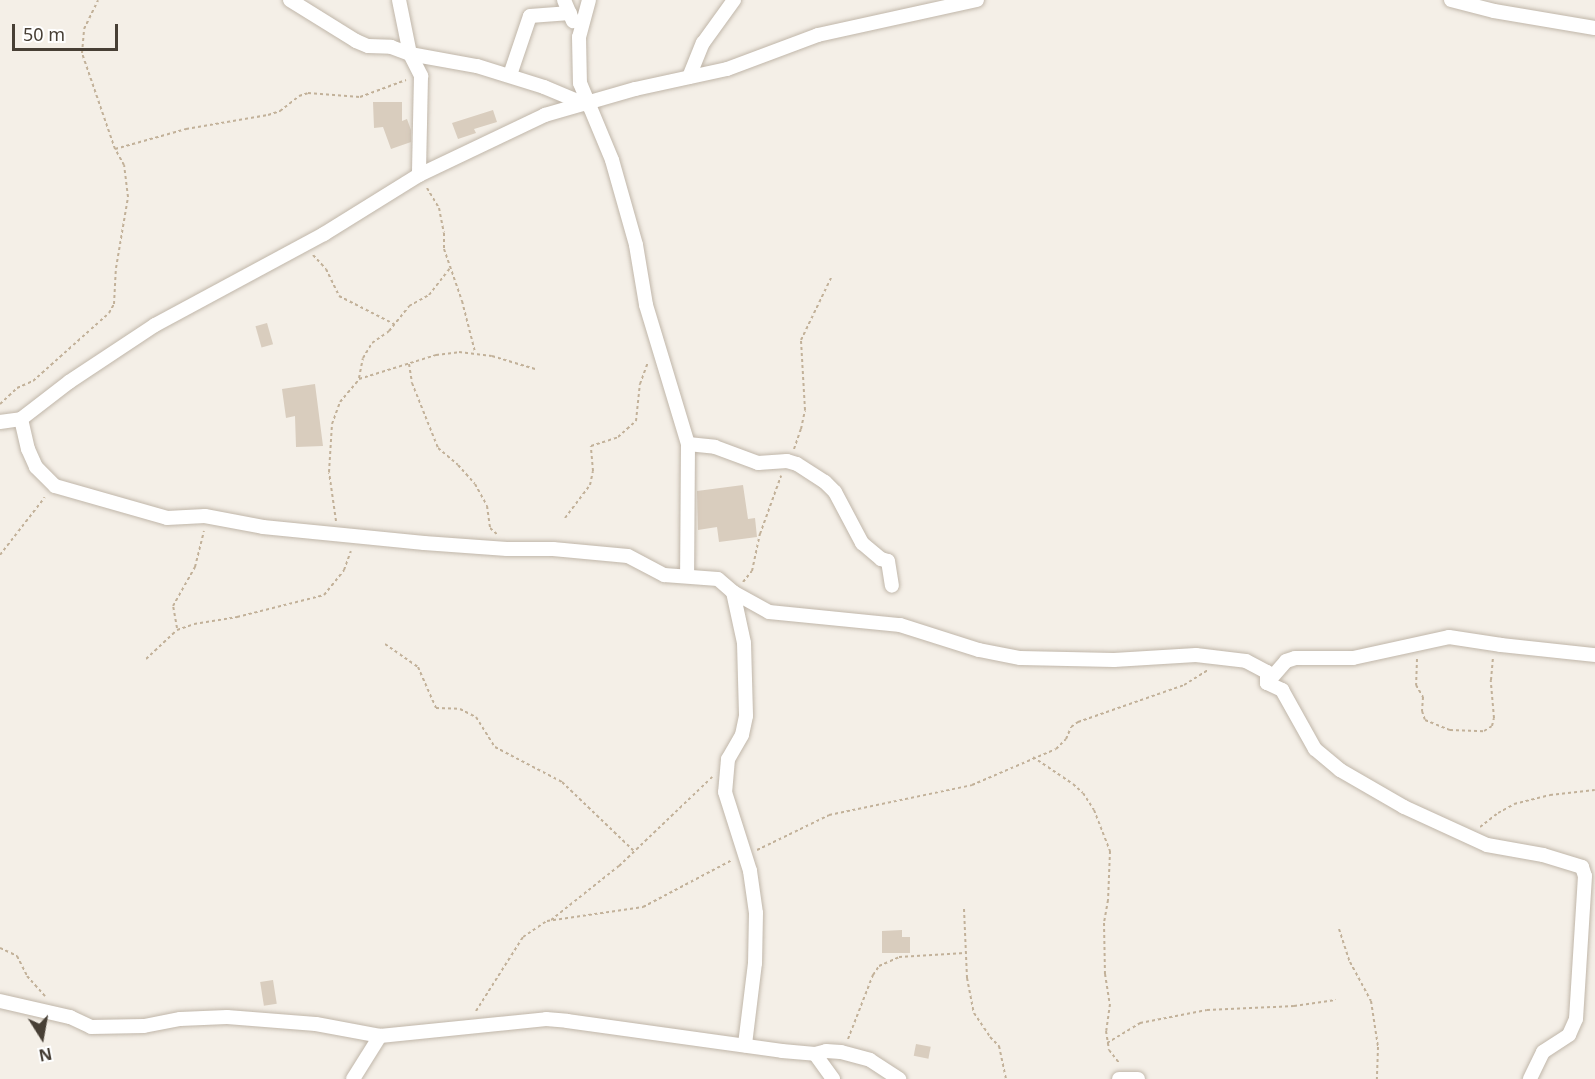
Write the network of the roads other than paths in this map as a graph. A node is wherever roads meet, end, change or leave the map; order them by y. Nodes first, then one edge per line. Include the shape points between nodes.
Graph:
1 (290, 0) edge
2 (399, 0) edge
3 (564, 0) edge
4 (589, 0) edge
5 (734, 0) edge
6 (971, 0) edge
7 (1450, 0) edge
8 (570, 13) junction
9 (1595, 28) edge
10 (579, 37) junction
11 (410, 54) junction
12 (510, 75) junction
13 (689, 77) junction
14 (587, 105) junction
15 (420, 175) junction
16 (21, 419) junction
17 (0, 422) edge
18 (688, 444) junction
19 (687, 575) junction
20 (892, 586) dead end
21 (733, 592) junction
22 (1595, 655) edge
23 (1267, 683) junction
24 (0, 1001) edge
25 (380, 1036) junction
26 (745, 1046) junction
27 (815, 1054) junction
28 (353, 1079) edge
29 (833, 1079) edge
30 (899, 1079) edge
31 (1119, 1079) edge
32 (1137, 1079) edge
33 (1530, 1079) edge

1 - 11 street via 356,41
2 - 11 street
3 - 8 street
4 - 10 street
5 - 13 street via 703,43
6 - 13 street via 818,35 727,69
7 - 9 street
8 - 10 street
8 - 12 street via 530,16
10 - 14 street via 580,83
11 - 12 street via 440,57
11 - 15 street via 421,76
12 - 14 street
13 - 14 street
14 - 15 street via 545,115
14 - 18 street via 602,130 612,160 636,245 646,305
15 - 16 street via 296,250 155,325
16 - 17 street
16 - 19 street via 36,467 55,486 167,518 205,516 263,527 352,536 610,553 628,556 664,575
18 - 19 street
18 - 20 street via 715,447 758,463 787,461 806,469 835,492 862,543 888,561
19 - 21 street via 718,579
21 - 23 street via 769,612 900,625 979,650 1020,658 1114,660 1184,655 1246,661 1268,672
21 - 26 street via 744,642 746,716 742,735 728,759 726,799 745,856 756,913
22 - 23 street via 1449,637 1353,658 1294,658 1286,661
23 - 33 street via 1282,690 1315,749 1327,761 1404,807 1500,848 1571,862 1584,870 1576,1019 1569,1035 1544,1052
24 - 25 street via 70,1017 91,1027 227,1017 316,1024
25 - 26 street via 546,1019
25 - 28 street
26 - 27 street
27 - 29 street
27 - 30 street via 841,1052 870,1060
31 - 32 street

